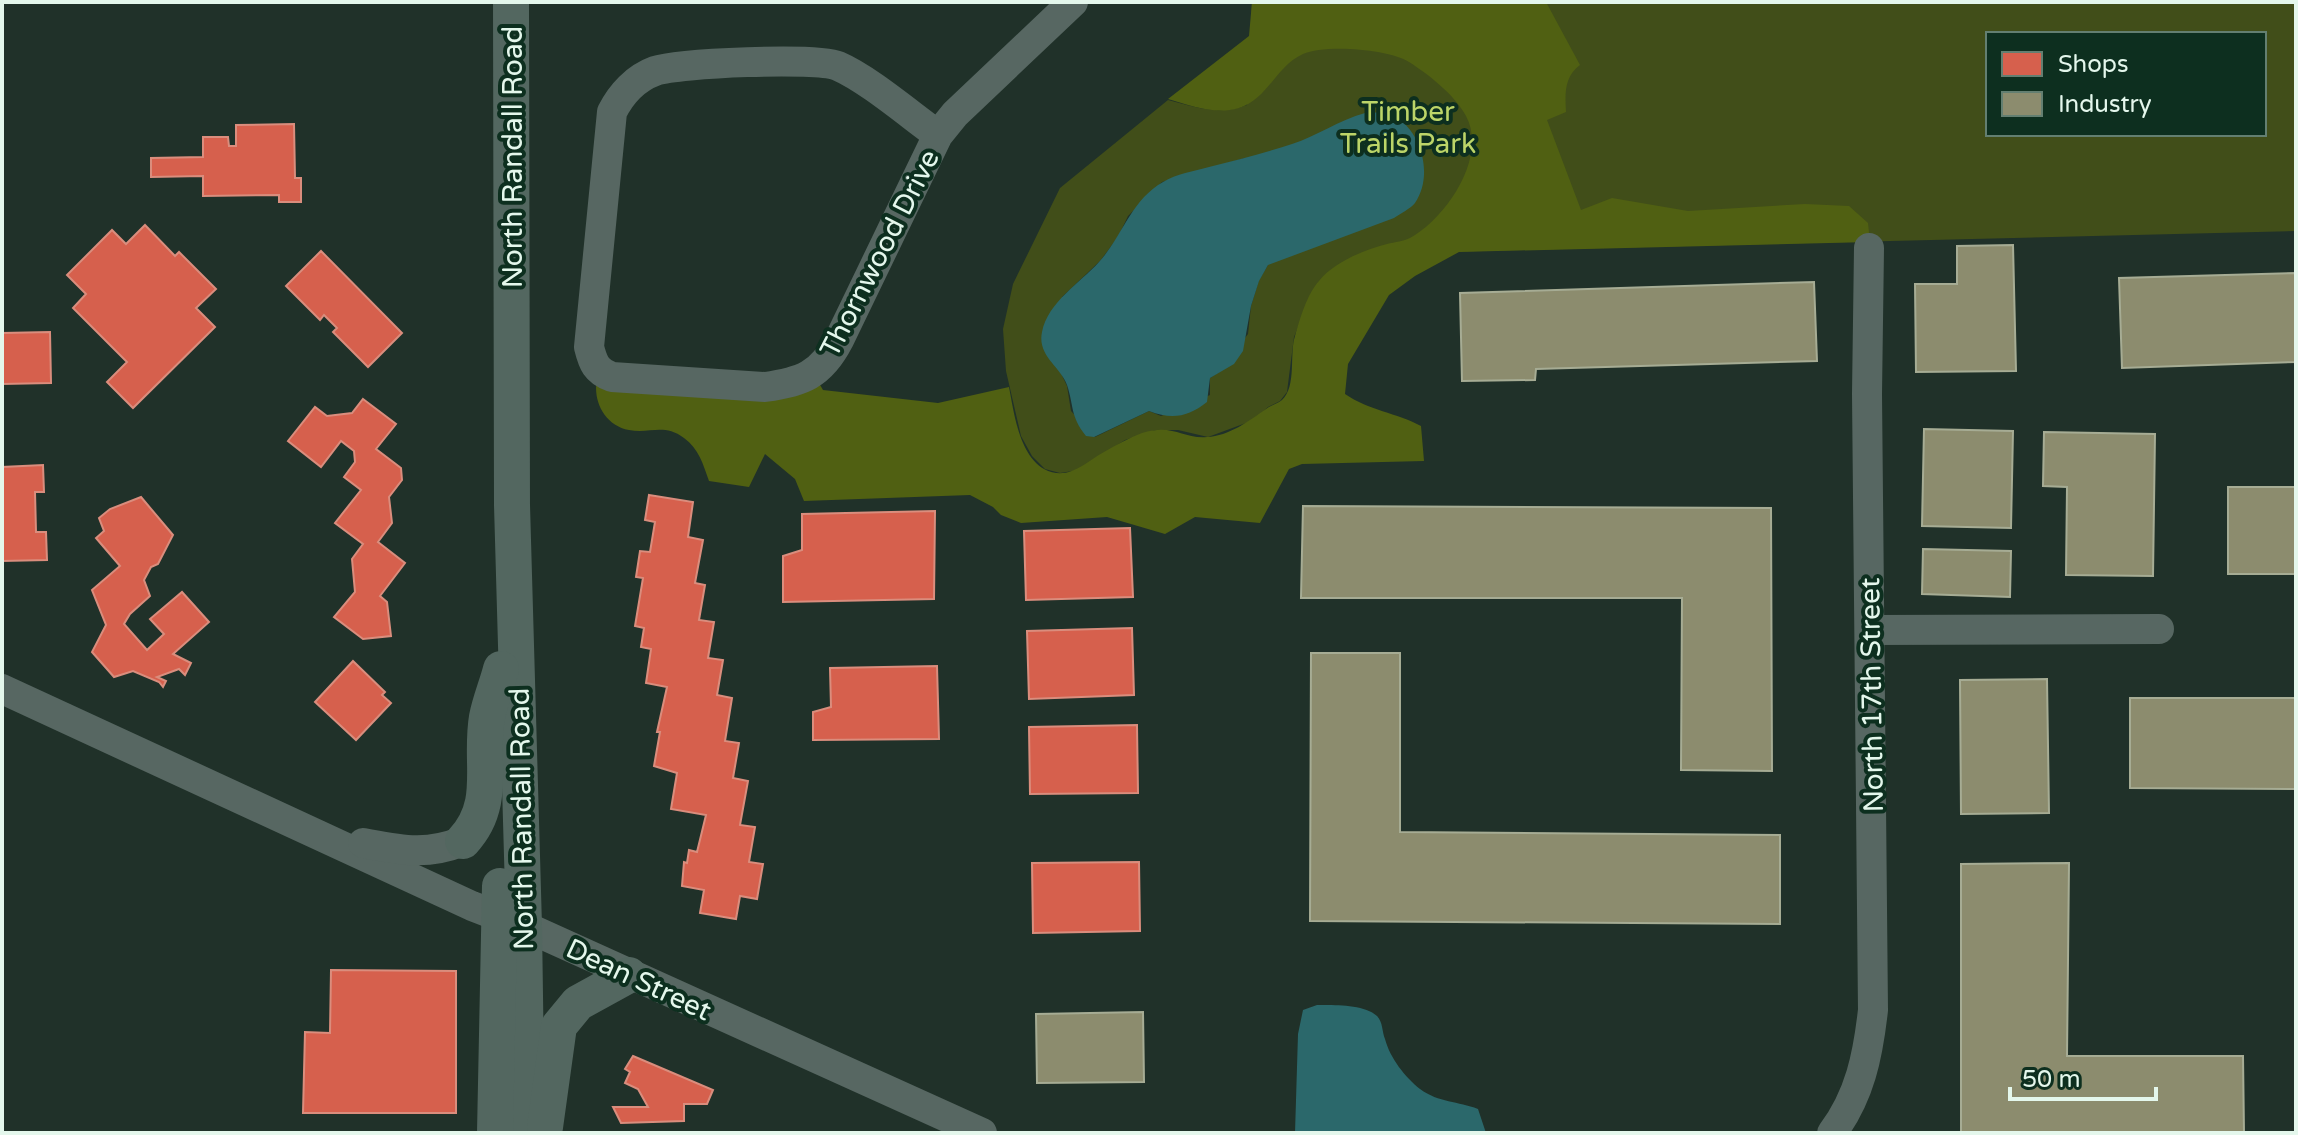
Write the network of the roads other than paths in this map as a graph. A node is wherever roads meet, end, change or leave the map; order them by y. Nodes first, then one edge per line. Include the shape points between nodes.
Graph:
1 (511, 2) edge
2 (1073, 2) edge
3 (938, 135) junction
4 (1869, 248) dead end
5 (512, 505) junction
6 (2159, 629) dead end
7 (1871, 630) junction
8 (501, 669) junction
9 (2, 689) edge
10 (296, 824) junction
11 (463, 841) joint
12 (512, 922) junction
13 (629, 975) junction
14 (495, 1133) edge
15 (527, 1133) edge
16 (544, 1133) edge
17 (982, 1133) edge
18 (1832, 1133) edge

1 - 5 main road, North Randall Road
2 - 3 street, Thornwood Drive
3 - 3 street, Thornwood Drive via 852,74 825,62 686,66 638,80 612,112 589,347 599,372 765,387 789,384 821,368 835,350
4 - 7 street, North 17th Street
5 - 8 main road, North Randall Road
5 - 12 main road, North Randall Road
6 - 7 street
7 - 18 street, North 17th Street via 1873,1010 1857,1092
8 - 11 main road, North Randall Road via 487,717 481,815
8 - 12 main road, North Randall Road
9 - 10 street, Dean Street
10 - 11 street, Dean Street via 412,852
10 - 12 street, Dean Street
12 - 13 street, Dean Street
12 - 14 main road, North Randall Road
12 - 15 main road, North Randall Road
13 - 16 main road via 578,1003 559,1026
13 - 17 street, Dean Street

